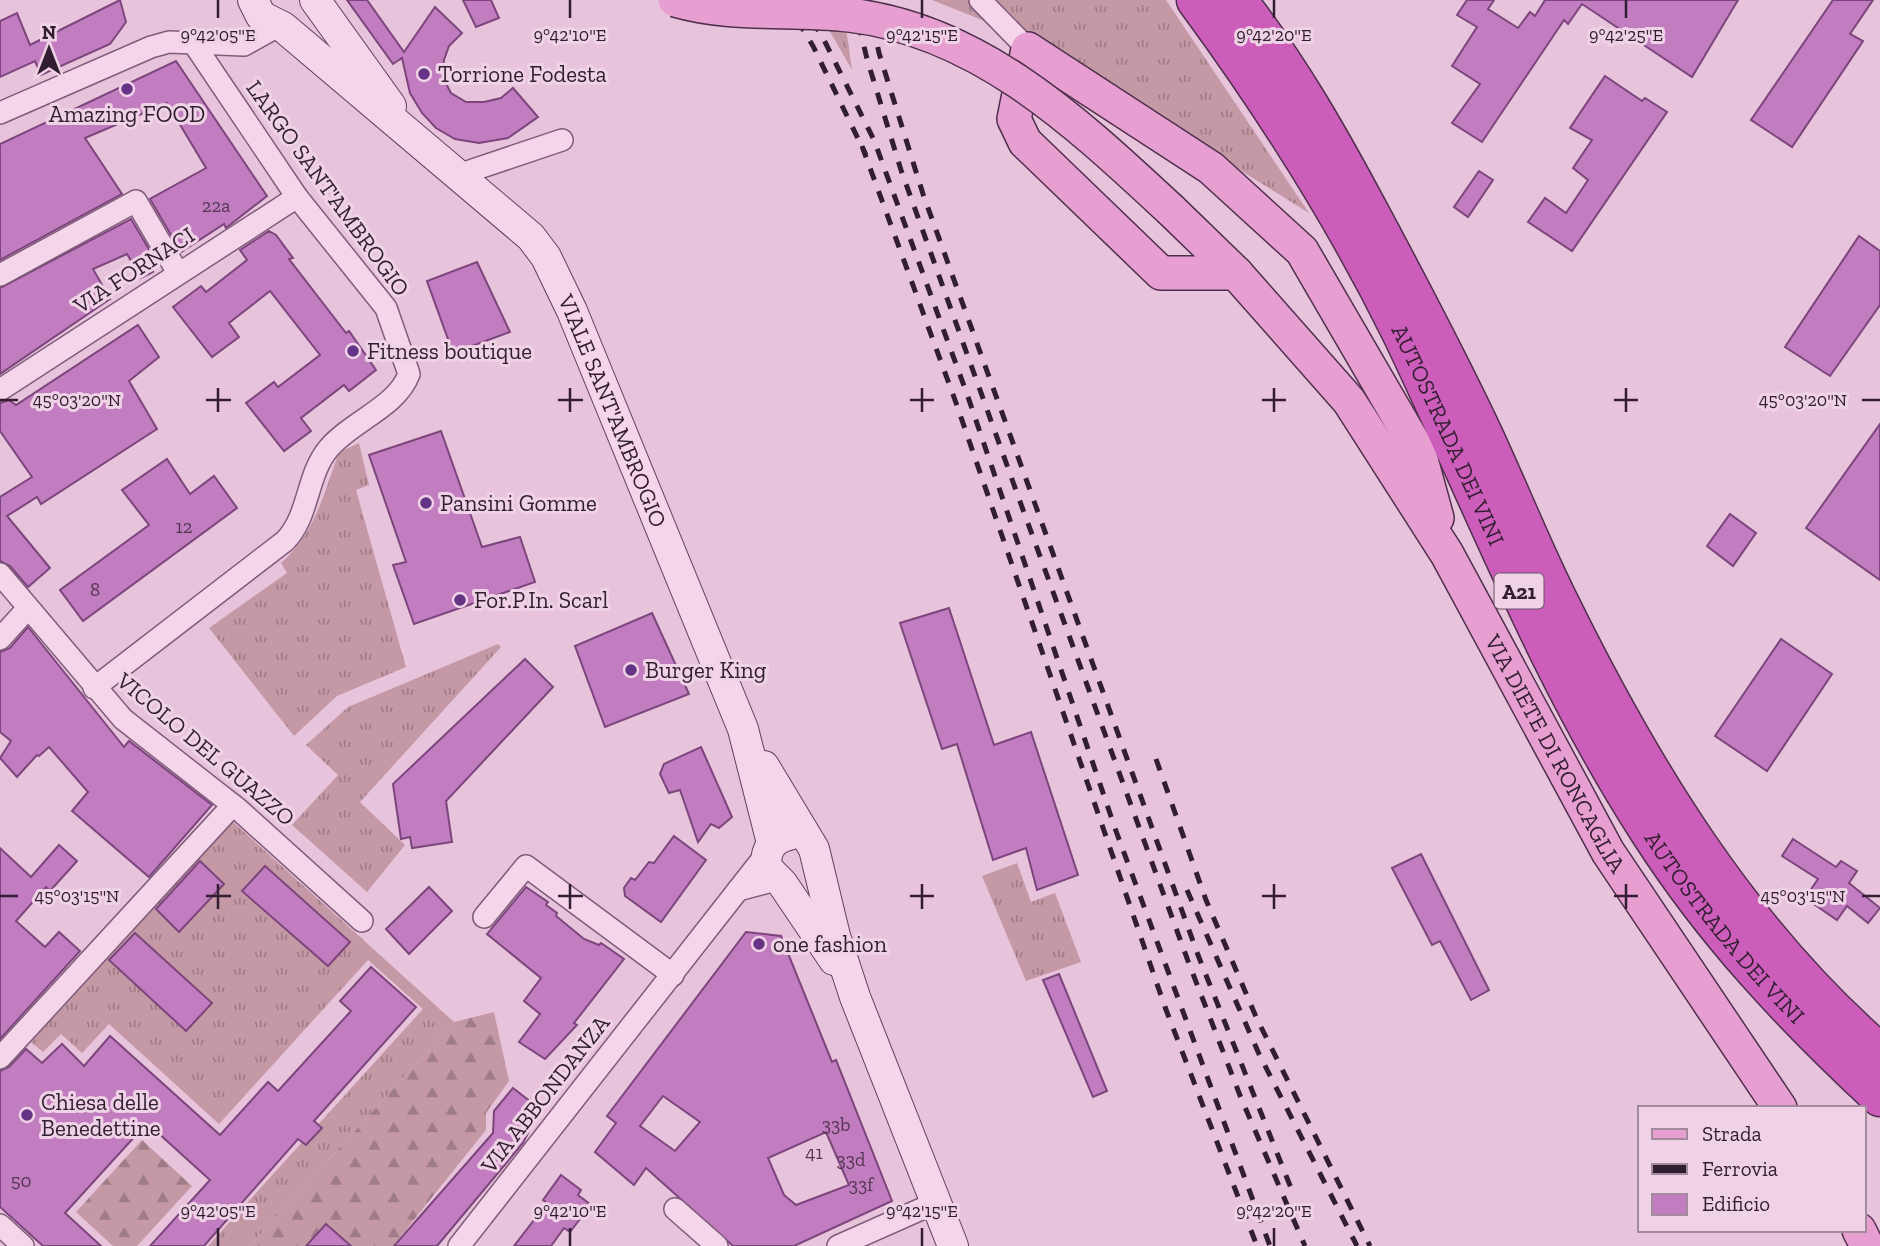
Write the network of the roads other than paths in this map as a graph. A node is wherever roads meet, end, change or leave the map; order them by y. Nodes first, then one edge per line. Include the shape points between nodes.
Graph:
1 (312, 0) edge
2 (675, 0) edge
3 (980, 0) edge
4 (1196, 0) edge
5 (1237, 0) edge
6 (262, 11) edge
7 (194, 44) junction
8 (1028, 49) junction
9 (0, 113) edge
10 (415, 140) junction
11 (562, 140) dead end
12 (458, 175) junction
13 (297, 197) junction
14 (178, 273) junction
15 (1236, 273) junction
16 (0, 275) edge
17 (0, 390) edge
18 (1447, 554) junction
19 (0, 575) edge
20 (28, 608) junction
21 (0, 639) edge
22 (94, 688) junction
23 (743, 729) junction
24 (233, 805) junction
25 (812, 850) junction
26 (774, 865) junction
27 (484, 917) dead end
28 (362, 921) dead end
29 (673, 975) junction
30 (855, 997) junction
31 (1880, 1053) edge
32 (0, 1058) edge
33 (1880, 1097) edge
34 (1779, 1106) edge
35 (935, 1203) junction
36 (675, 1209) dead end
37 (0, 1225) edge
38 (23, 1246) edge
39 (459, 1246) edge
40 (717, 1246) edge
41 (838, 1246) edge
42 (953, 1246) edge

1 - 6 main road, VIALE SANT'AMBROGIO via 304,15
1 - 10 main road, VIALE SANT'AMBROGIO
2 - 15 main road, VIA DIETE DI RONCAGLIA, bridge via 738,12 823,13 885,21 972,51 1119,163
3 - 8 street
4 - 33 highway, AUTOSTRADA DEI VINI / A21 via 1268,100 1359,252 1605,761 1702,907 1762,982
5 - 31 highway, AUTOSTRADA DEI VINI / A21 via 1277,55 1362,199 1432,331 1608,700 1675,811 1759,926
6 - 7 street via 249,43
6 - 10 main road, VIALE SANT'AMBROGIO
7 - 9 street via 151,47
7 - 13 street, LARGO SANT'AMBROGIO
8 - 15 main road via 1014,119 1025,142 1161,273
8 - 18 main road via 1211,168 1302,251 1419,452
10 - 12 main road, VIALE SANT'AMBROGIO
11 - 12 street
12 - 23 main road, VIALE SANT'AMBROGIO via 531,237 560,283
13 - 14 street, VIA FORNACI
13 - 22 street, LARGO SANT'AMBROGIO via 386,309 407,362 406,383 328,449 303,514 285,541
14 - 16 street via 136,201
14 - 17 street, VIA FORNACI
15 - 18 main road, VIA DIETE DI RONCAGLIA via 1349,401
18 - 34 main road, VIA DIETE DI RONCAGLIA via 1608,852
19 - 20 street, VICOLO DEL GUAZZO
20 - 21 street
20 - 22 street, VICOLO DEL GUAZZO
22 - 24 street, VICOLO DEL GUAZZO via 122,719
23 - 25 main road, VIALE SANT'AMBROGIO
23 - 26 main road, VIALE SANT'AMBROGIO
24 - 28 street, VICOLO DEL GUAZZO
24 - 32 street
25 - 26 main road via 793,834
25 - 26 main road via 811,875 805,881 797,884
25 - 30 main road, VIALE SANT'AMBROGIO
26 - 29 street, VIA ABBONDANZA via 738,890
26 - 30 main road, VIALE SANT'AMBROGIO
27 - 29 street via 526,866
29 - 39 street, VIA ABBONDANZA
30 - 35 main road, VIALE SANT'AMBROGIO
35 - 41 street
35 - 42 main road, VIALE SANT'AMBROGIO
36 - 40 street
37 - 38 street

